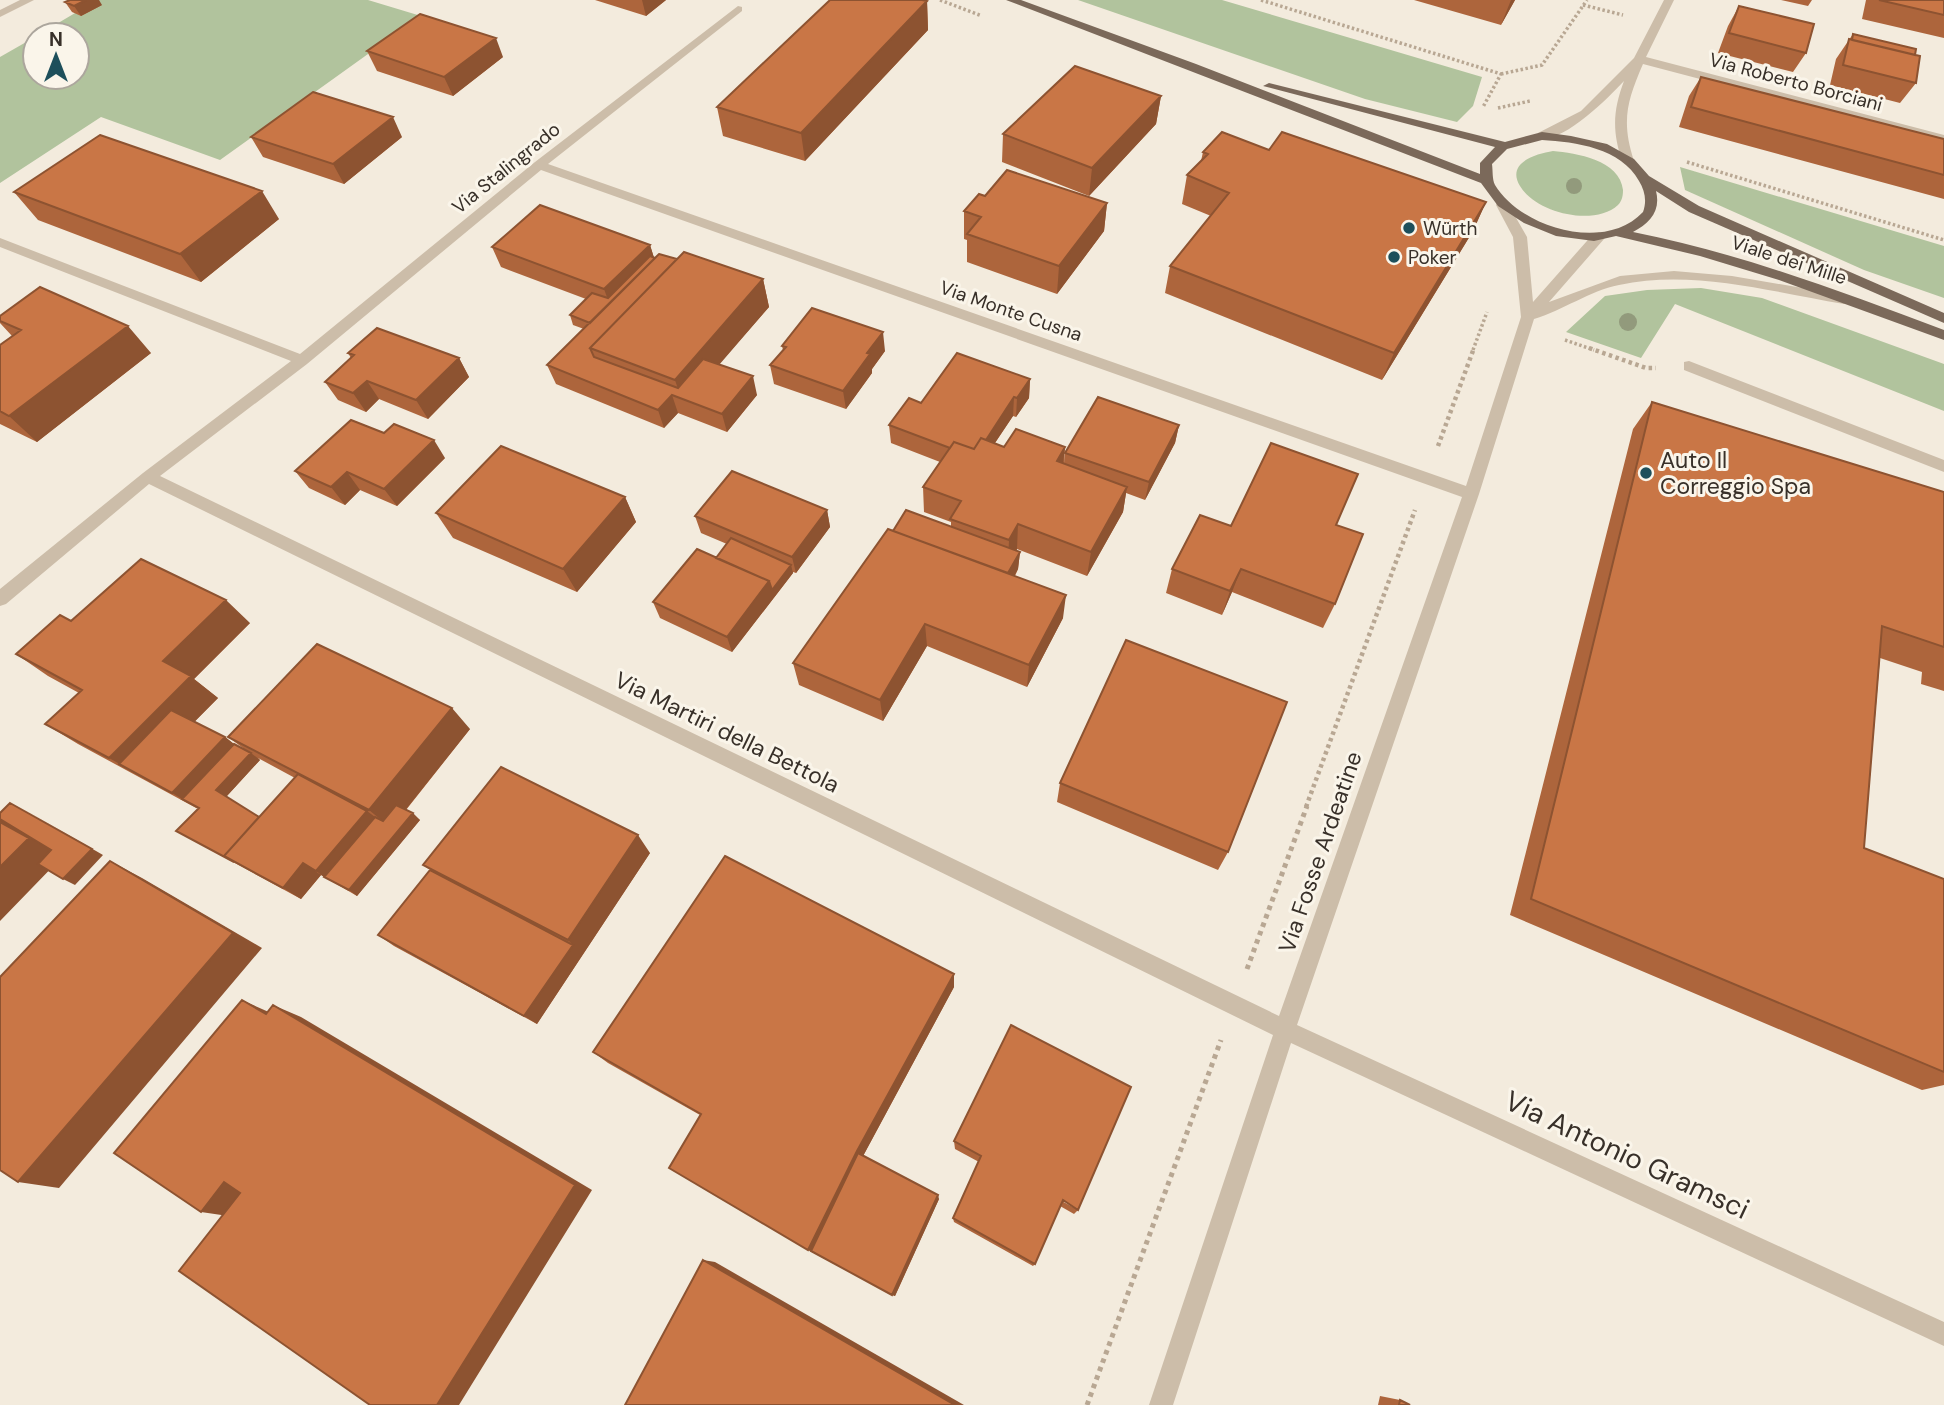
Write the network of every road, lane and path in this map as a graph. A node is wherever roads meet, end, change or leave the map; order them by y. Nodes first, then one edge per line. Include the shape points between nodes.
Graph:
1 (29, 0) edge
2 (940, 0) edge
3 (1011, 0) edge
4 (1587, 0) edge
5 (1669, 0) edge
6 (1583, 5) junction
7 (738, 9) dead end
8 (0, 14) edge
9 (1626, 16) dead end
10 (990, 19) dead end
11 (1639, 59) junction
12 (1192, 66) junction
13 (1501, 74) dead end
14 (1542, 136) junction
15 (1944, 139) edge
16 (1503, 145) junction
17 (1628, 161) junction
18 (539, 165) junction
19 (1646, 179) junction
20 (1485, 180) junction
21 (1502, 205) junction
22 (1619, 233) junction
23 (1599, 236) junction
24 (0, 242) edge
25 (1847, 300) junction
26 (1944, 317) edge
27 (1526, 321) junction
28 (1944, 335) edge
29 (302, 360) junction
30 (1689, 366) joint
31 (1944, 466) edge
32 (148, 477) junction
33 (1426, 478) junction
34 (1471, 494) junction
35 (0, 599) edge
36 (1234, 1006) junction
37 (1285, 1030) junction
38 (1944, 1334) edge
39 (1087, 1405) edge
40 (1161, 1405) edge

1 - 8 street
2 - 10 path
3 - 12 main road, Viale dei Mille
4 - 6 path
5 - 11 street
6 - 9 path
6 - 13 path via 1542,65
7 - 18 street, Via Stalingrado
11 - 14 street via 1585,114
11 - 15 street, Via Roberto Borciani
11 - 17 street via 1619,120
12 - 16 main road, Viale dei Mille
12 - 20 main road, Viale dei Mille
14 - 16 main road, Viale dei Mille
14 - 17 main road, Viale dei Mille via 1587,142
16 - 20 main road via 1491,154
17 - 19 main road, Viale dei Mille
18 - 29 street, Via Stalingrado
18 - 33 street, Via Monte Cusna
19 - 22 main road, Viale dei Mille via 1652,195 1650,211 1639,224
19 - 26 main road, Viale dei Mille via 1694,209
20 - 21 main road, Viale dei Mille
21 - 23 main road, Viale dei Mille via 1546,229
21 - 27 street, Via Fosse Ardeatine via 1520,237
22 - 23 main road, Viale dei Mille
22 - 25 main road, Viale dei Mille via 1667,241
23 - 27 street, Via Fosse Ardeatine
24 - 29 street
25 - 27 street via 1710,277 1641,277 1596,288
25 - 28 main road, Viale dei Mille
27 - 30 path via 1646,368
27 - 33 path via 1488,312
27 - 34 street, Via Fosse Ardeatine
29 - 32 street, Via Stalingrado
30 - 31 street
32 - 35 street, Via Stalingrado
32 - 36 street, Via Martiri della Bettola
33 - 34 street, Via Monte Cusna
33 - 36 path
34 - 37 street, Via Fosse Ardeatine
36 - 37 street, Via Martiri della Bettola
36 - 39 path
37 - 38 street, Via Antonio Gramsci
37 - 40 street, Via Fosse Ardeatine

